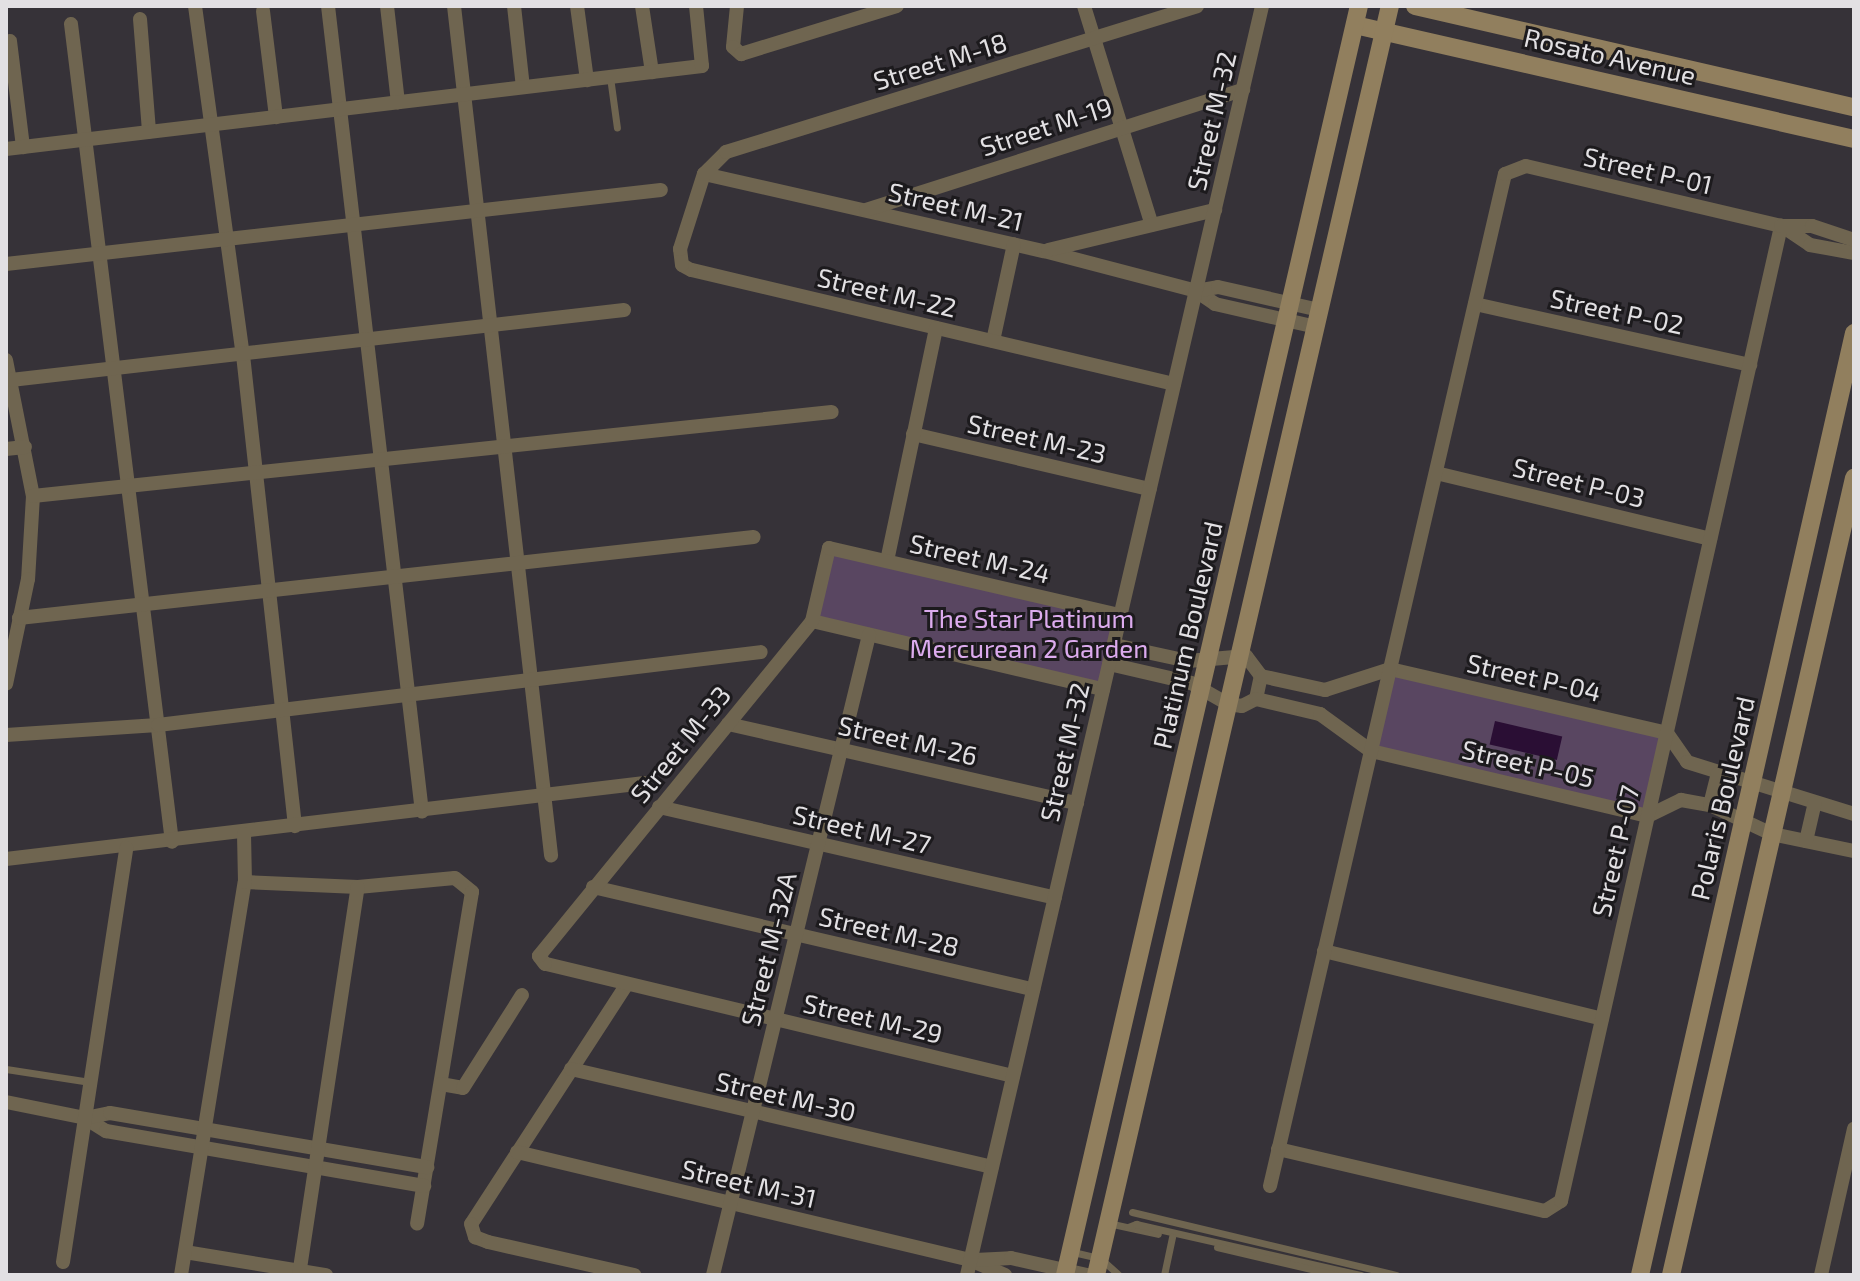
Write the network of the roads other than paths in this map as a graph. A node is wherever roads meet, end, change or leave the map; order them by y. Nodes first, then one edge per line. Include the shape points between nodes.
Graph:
1 (195, 6) edge
2 (328, 6) edge
3 (387, 6) edge
4 (454, 6) edge
5 (514, 6) edge
6 (577, 6) edge
7 (642, 6) edge
8 (696, 6) edge
9 (737, 6) edge
10 (897, 6) edge
11 (1084, 6) edge
12 (1197, 6) edge
13 (1262, 6) edge
14 (1390, 6) edge
15 (1415, 6) edge
16 (263, 11) dead end
17 (1357, 15) edge
18 (140, 19) dead end
19 (71, 24) dead end
20 (1384, 31) junction
21 (1094, 39) junction
22 (10, 41) dead end
23 (652, 72) junction
24 (610, 77) junction
25 (587, 80) junction
26 (523, 87) junction
27 (1243, 90) junction
28 (464, 94) junction
29 (398, 102) junction
30 (1854, 107) edge
31 (340, 109) junction
32 (276, 117) junction
33 (213, 123) junction
34 (1121, 127) junction
35 (617, 128) dead end
36 (149, 132) junction
37 (1854, 139) edge
38 (86, 140) junction
39 (23, 147) junction
40 (6, 149) edge
41 (704, 174) junction
42 (661, 190) dead end
43 (865, 210) junction
44 (1215, 210) junction
45 (478, 212) junction
46 (1152, 225) junction
47 (354, 226) junction
48 (1781, 226) junction
49 (228, 240) junction
50 (1854, 240) edge
51 (1014, 244) junction
52 (1044, 251) junction
53 (1854, 253) edge
54 (100, 255) junction
55 (6, 264) edge
56 (1196, 291) junction
57 (1475, 304) junction
58 (624, 310) dead end
59 (1288, 312) junction
60 (1318, 318) junction
61 (491, 326) junction
62 (936, 328) junction
63 (1854, 333) edge
64 (367, 341) junction
65 (993, 341) junction
66 (243, 355) junction
67 (6, 360) edge
68 (1750, 365) junction
69 (114, 371) junction
70 (11, 380) junction
71 (1174, 384) junction
72 (10, 401) edge
73 (832, 412) dead end
74 (913, 434) junction
75 (504, 446) junction
76 (25, 447) junction
77 (6, 449) edge
78 (381, 459) junction
79 (257, 471) junction
80 (1436, 473) junction
81 (1854, 478) edge
82 (128, 486) junction
83 (1150, 489) junction
84 (33, 496) junction
85 (754, 537) dead end
86 (1710, 539) junction
87 (829, 548) joint
88 (887, 561) junction
89 (518, 563) junction
90 (395, 577) junction
91 (270, 590) junction
92 (143, 604) junction
93 (1120, 615) junction
94 (19, 618) junction
95 (812, 621) junction
96 (869, 635) junction
97 (1114, 645) junction
98 (761, 652) dead end
99 (1240, 654) junction
100 (9, 657) edge
101 (1208, 660) junction
102 (1109, 664) junction
103 (1390, 669) junction
104 (1261, 676) junction
105 (531, 680) junction
106 (6, 684) edge
107 (1201, 688) junction
108 (1103, 689) junction
109 (1325, 690) junction
110 (409, 694) junction
111 (1256, 699) junction
112 (1228, 704) junction
113 (282, 709) junction
114 (1320, 714) junction
115 (728, 724) junction
116 (158, 725) junction
117 (1667, 733) junction
118 (6, 735) edge
119 (841, 750) junction
120 (1371, 751) junction
121 (1718, 774) junction
122 (1753, 779) junction
123 (644, 783) dead end
124 (1782, 790) junction
125 (544, 797) junction
126 (1077, 803) junction
127 (1815, 803) junction
128 (1710, 805) junction
129 (659, 807) junction
130 (422, 812) junction
131 (1854, 814) edge
132 (1648, 816) junction
133 (1743, 823) junction
134 (295, 826) junction
135 (244, 834) junction
136 (1772, 834) junction
137 (1806, 841) junction
138 (172, 842) junction
139 (818, 844) junction
140 (126, 848) junction
141 (1854, 851) edge
142 (551, 855) dead end
143 (6, 859) edge
144 (245, 882) junction
145 (358, 887) junction
146 (593, 887) junction
147 (1055, 898) junction
148 (796, 934) junction
149 (1324, 951) junction
150 (539, 956) joint
151 (627, 984) junction
152 (1033, 989) junction
153 (522, 995) dead end
154 (775, 1019) junction
155 (1602, 1019) junction
156 (6, 1069) edge
157 (571, 1069) junction
158 (1013, 1076) junction
159 (90, 1082) junction
160 (441, 1084) junction
161 (6, 1102) edge
162 (752, 1114) junction
163 (85, 1118) junction
164 (205, 1129) junction
165 (1854, 1129) edge
166 (202, 1148) junction
167 (319, 1149) junction
168 (1278, 1149) junction
169 (517, 1152) junction
170 (1850, 1166) edge
171 (316, 1167) junction
172 (427, 1167) junction
173 (992, 1167) junction
174 (424, 1186) junction
175 (1270, 1186) dead end
176 (730, 1203) junction
177 (1110, 1215) junction
178 (417, 1223) dead end
179 (1158, 1231) junction
180 (1172, 1237) junction
181 (1071, 1251) junction
182 (185, 1252) junction
183 (63, 1262) dead end
184 (1098, 1267) edge
185 (969, 1268) edge
186 (1350, 1271) edge
187 (300, 1273) edge
188 (1066, 1273) edge
189 (1386, 1274) edge
190 (181, 1275) edge
191 (326, 1275) edge
192 (634, 1275) edge
193 (713, 1275) edge
194 (1005, 1275) edge
195 (1087, 1275) edge
196 (1119, 1275) edge
197 (1164, 1275) edge
198 (1336, 1275) edge
199 (1361, 1275) edge
200 (1397, 1275) edge
201 (1640, 1275) edge
202 (1671, 1275) edge
203 (1821, 1275) edge

1 - 33 street
2 - 31 street
3 - 29 street
4 - 28 street
5 - 26 street
6 - 25 street
7 - 23 street
8 - 23 street via 702,66
9 - 10 street via 733,47 741,54
11 - 21 street
12 - 21 street, Street M-18
13 - 27 street, Street M-32
14 - 20 street
15 - 30 street, Rosato Avenue
16 - 32 street
17 - 20 street, Rosato Avenue
17 - 59 street, Platinum Boulevard
18 - 36 street
19 - 38 street
20 - 37 street, Rosato Avenue
20 - 60 street
21 - 34 street
21 - 41 street, Street M-18 via 726,152
22 - 39 street
23 - 24 street
24 - 25 street
24 - 35 lane
25 - 26 street
26 - 28 street
27 - 34 street, Street M-19
27 - 44 street, Street M-32
28 - 29 street
28 - 45 street
29 - 31 street
31 - 32 street
31 - 47 street
32 - 33 street
33 - 36 street
33 - 49 street
34 - 43 street, Street M-19
34 - 46 street
36 - 38 street
38 - 39 street
38 - 54 street
39 - 40 street
41 - 43 street, Street M-21
41 - 62 street, Street M-22 via 680,249 682,265
42 - 45 street
43 - 51 street, Street M-21
44 - 46 street
44 - 56 street, Street M-32
45 - 47 street
45 - 61 street
46 - 52 street
47 - 49 street
47 - 64 street
48 - 50 street via 1812,226
48 - 53 street via 1810,245
48 - 57 street, Street P-01 via 1526,166 1505,174
48 - 68 street, Street P-07
49 - 54 street
49 - 66 street
51 - 52 street, Street M-21
51 - 65 street
52 - 56 street, Street M-21
54 - 55 street
54 - 69 street
56 - 59 street, Street M-21 via 1218,287
56 - 71 street, Street M-32
57 - 68 street, Street P-02
57 - 80 street
58 - 61 street
59 - 60 street, Street M-21
59 - 101 street, Platinum Boulevard
60 - 99 street
61 - 64 street
61 - 75 street
62 - 65 street, Street M-22
62 - 74 street
63 - 122 street, Polaris Boulevard
64 - 66 street
64 - 78 street
65 - 71 street, Street M-22
66 - 69 street
66 - 79 street
67 - 70 street
68 - 86 street, Street P-07
69 - 70 street
69 - 82 street
70 - 72 street
71 - 83 street, Street M-32
72 - 76 street
73 - 75 street
74 - 83 street, Street M-23
74 - 88 street
75 - 78 street
75 - 89 street
76 - 77 street
76 - 84 street
78 - 79 street
78 - 90 street
79 - 82 street
79 - 91 street
80 - 86 street, Street P-03
80 - 103 street
81 - 124 street
82 - 84 street
82 - 92 street
83 - 93 street, Street M-32
84 - 94 street via 28,579
85 - 89 street
86 - 117 street, Street P-07
87 - 88 street, Street M-24
87 - 95 street, Street M-33
88 - 93 street, Street M-24
89 - 90 street
89 - 105 street
90 - 91 street
90 - 110 street
91 - 92 street
91 - 113 street
92 - 94 street
92 - 116 street
93 - 97 street, Street M-32
94 - 100 street
95 - 96 street
95 - 115 street, Street M-33
96 - 108 street
96 - 119 street, Street M-32A
97 - 101 street via 1188,661
97 - 102 street, Street M-32
98 - 105 street
99 - 101 street
99 - 104 street via 1252,660
99 - 112 street
100 - 106 street
101 - 107 street, Platinum Boulevard
102 - 107 street
102 - 108 street, Street M-32
103 - 109 street
103 - 117 street, Street P-04
103 - 120 street
104 - 109 street
104 - 111 street
105 - 110 street
105 - 125 street
107 - 112 street
107 - 181 street, Platinum Boulevard
108 - 126 street, Street M-32
109 - 114 street
110 - 113 street
110 - 130 street
111 - 112 street via 1248,705
111 - 114 street
112 - 177 street
113 - 116 street
113 - 134 street
114 - 120 street
115 - 119 street, Street M-26
115 - 129 street, Street M-33
116 - 118 street
116 - 138 street
117 - 121 street via 1687,762
117 - 132 street, Street P-07
119 - 126 street, Street M-26
119 - 139 street, Street M-32A
120 - 132 street, Street P-05
120 - 149 street
121 - 122 street
121 - 128 street
122 - 124 street
122 - 133 street, Polaris Boulevard
123 - 125 street
124 - 127 street
124 - 136 street
125 - 130 street
125 - 142 street
126 - 147 street, Street M-32
127 - 131 street
127 - 137 street
128 - 132 street via 1681,800
128 - 133 street
129 - 139 street, Street M-27
129 - 146 street, Street M-33
130 - 134 street
132 - 155 street, Street P-07
133 - 136 street
133 - 201 street, Polaris Boulevard
134 - 135 street
135 - 138 street
135 - 144 street
136 - 137 street
136 - 202 street
137 - 141 street
138 - 140 street
139 - 147 street, Street M-27
139 - 148 street, Street M-32A
140 - 143 street
140 - 159 street
144 - 145 street
144 - 164 street
145 - 160 street via 455,878 472,892
145 - 167 street
146 - 148 street, Street M-28
146 - 150 street, Street M-33
147 - 152 street, Street M-32
148 - 152 street, Street M-28
148 - 154 street, Street M-32A
149 - 155 street
149 - 168 street
150 - 151 street, Street M-29 via 545,964
151 - 154 street, Street M-29
151 - 157 street
152 - 158 street, Street M-32
153 - 160 street via 463,1088
154 - 158 street, Street M-29
154 - 162 street, Street M-32A
155 - 168 street, Street P-07 via 1561,1201 1545,1211
156 - 159 lane
157 - 162 street, Street M-30
157 - 169 street
158 - 173 street, Street M-32
159 - 163 street
160 - 172 street
161 - 163 street
162 - 173 street, Street M-30
162 - 176 street, Street M-32A
163 - 164 street via 110,1113
163 - 166 street via 106,1131
163 - 183 street
164 - 166 street
164 - 167 street
165 - 170 street
166 - 171 street
166 - 182 street
167 - 171 street
167 - 172 street
168 - 175 street
169 - 176 street, Street M-31
169 - 192 street via 471,1224 475,1237
170 - 203 street
171 - 174 street
171 - 187 street
172 - 174 street
173 - 185 street, Street M-32
174 - 178 street
176 - 185 street, Street M-31
176 - 193 street, Street M-32A
177 - 179 lane via 1128,1227
177 - 184 street
177 - 186 lane via 1165,1215 1173,1223
179 - 180 lane
179 - 186 lane
180 - 197 lane
180 - 198 lane
181 - 184 lane
181 - 188 street, Platinum Boulevard
182 - 187 street
182 - 190 street
184 - 196 lane
185 - 188 street via 1011,1258
185 - 194 street
186 - 189 lane
186 - 199 lane
187 - 191 street
188 - 195 street
189 - 200 lane

